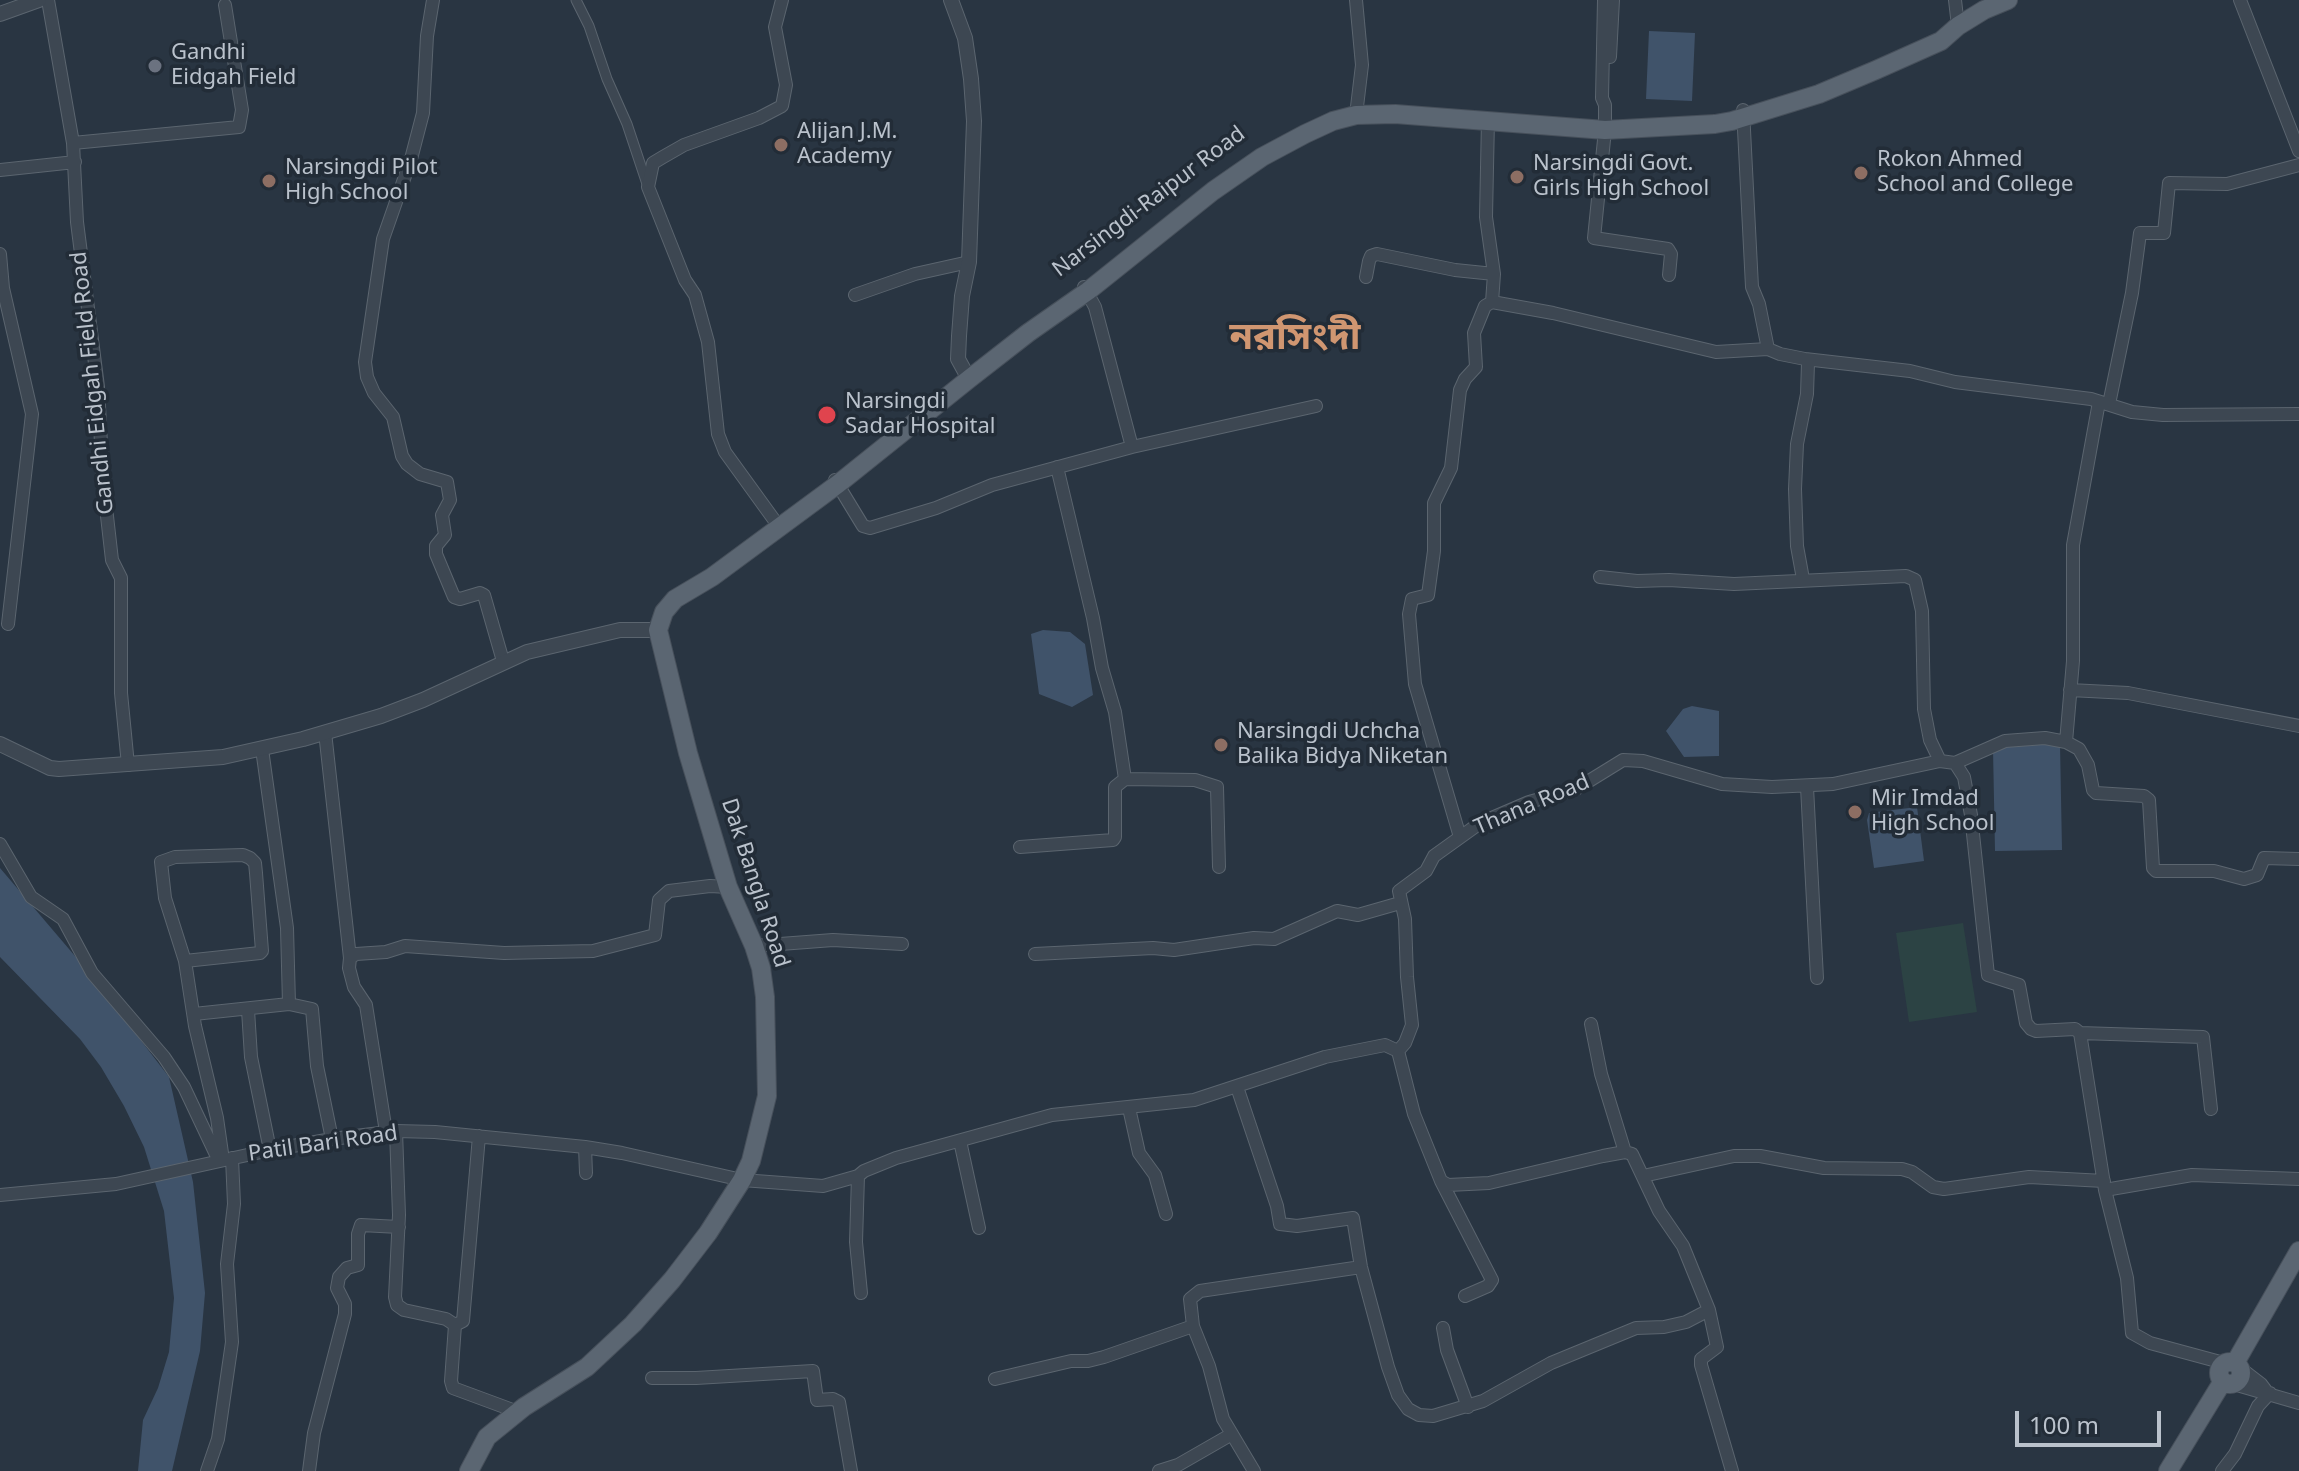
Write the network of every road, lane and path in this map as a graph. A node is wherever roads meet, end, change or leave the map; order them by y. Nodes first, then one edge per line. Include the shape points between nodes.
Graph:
1 (39, 0) edge
2 (48, 0) edge
3 (433, 0) edge
4 (576, 0) edge
5 (782, 0) edge
6 (951, 0) edge
7 (1356, 0) edge
8 (1604, 0) edge
9 (1613, 0) edge
10 (1955, 0) edge
11 (2008, 0) edge
12 (2240, 0) edge
13 (225, 5) dead end
14 (0, 14) edge
15 (1954, 28) junction
16 (1357, 111) junction
17 (1744, 114) junction
18 (1605, 118) junction
19 (1488, 119) junction
20 (73, 143) junction
21 (2299, 151) edge
22 (75, 162) junction
23 (2299, 165) edge
24 (0, 170) edge
25 (648, 187) junction
26 (0, 254) edge
27 (969, 262) junction
28 (1494, 274) junction
29 (1669, 275) dead end
30 (1366, 277) dead end
31 (1085, 288) junction
32 (855, 295) dead end
33 (1492, 302) junction
34 (1768, 349) junction
35 (1805, 359) junction
36 (966, 375) junction
37 (2104, 403) junction
38 (1316, 406) dead end
39 (2299, 414) edge
40 (1132, 447) junction
41 (1057, 467) junction
42 (836, 481) junction
43 (776, 525) junction
44 (1600, 577) dead end
45 (1803, 579) junction
46 (8, 624) dead end
47 (658, 630) junction
48 (503, 661) junction
49 (2070, 690) junction
50 (2299, 726) edge
51 (325, 732) junction
52 (2066, 742) junction
53 (0, 744) edge
54 (262, 749) junction
55 (1940, 761) junction
56 (1955, 763) junction
57 (128, 765) junction
58 (1125, 779) junction
59 (1807, 787) junction
60 (1460, 837) junction
61 (0, 844) edge
62 (1020, 847) dead end
63 (2299, 859) edge
64 (1219, 867) dead end
65 (728, 887) junction
66 (1400, 903) junction
67 (902, 944) dead end
68 (754, 946) junction
69 (1035, 954) dead end
70 (350, 958) junction
71 (185, 961) junction
72 (1817, 978) dead end
73 (289, 1004) junction
74 (248, 1010) junction
75 (194, 1014) junction
76 (1591, 1024) dead end
77 (2080, 1033) junction
78 (1398, 1051) junction
79 (1237, 1087) junction
80 (1129, 1108) junction
81 (2211, 1109) dead end
82 (391, 1131) junction
83 (479, 1136) junction
84 (332, 1139) junction
85 (960, 1141) junction
86 (585, 1147) junction
87 (270, 1150) junction
88 (1625, 1152) junction
89 (222, 1160) junction
90 (586, 1173) dead end
91 (858, 1176) junction
92 (1643, 1176) junction
93 (2299, 1179) edge
94 (742, 1180) junction
95 (1441, 1181) junction
96 (2105, 1185) junction
97 (0, 1195) edge
98 (1166, 1214) dead end
99 (399, 1227) junction
100 (979, 1228) dead end
101 (2297, 1258) edge
102 (1361, 1267) junction
103 (861, 1293) dead end
104 (1465, 1296) dead end
105 (1709, 1310) junction
106 (455, 1325) junction
107 (1193, 1326) junction
108 (1443, 1328) dead end
109 (2229, 1372) junction
110 (652, 1378) dead end
111 (995, 1379) dead end
112 (2268, 1393) junction
113 (2299, 1403) edge
114 (1468, 1407) junction
115 (518, 1412) junction
116 (1232, 1434) junction
117 (207, 1471) edge
118 (309, 1471) edge
119 (469, 1471) edge
120 (851, 1471) edge
121 (1159, 1471) edge
122 (1254, 1471) edge
123 (1732, 1471) edge
124 (2168, 1471) edge
125 (2222, 1471) edge

1 - 14 street
2 - 20 street, Gandhi Eidgah Field Road
3 - 48 street via 423,113 383,239 365,362 374,393 393,417 407,464 447,482 445,535 436,554 454,597 484,595
4 - 25 street
5 - 25 street via 775,27 786,85 782,106 653,163
6 - 27 street via 965,38 974,121
7 - 16 street via 1362,65
8 - 18 street
9 - 18 street
10 - 15 street
11 - 15 main road, Narsingdi-Raipur Road
12 - 21 street
13 - 20 street via 242,110 239,127
15 - 17 main road, Narsingdi-Raipur Road via 1947,38 1819,94
16 - 18 main road, Narsingdi-Raipur Road via 1434,107
16 - 19 main road, Narsingdi-Raipur Road
16 - 31 main road, Narsingdi-Raipur Road via 1262,157
17 - 18 main road, Narsingdi-Raipur Road via 1715,124
17 - 34 street via 1752,287
18 - 19 main road, Narsingdi-Raipur Road
18 - 29 street via 1594,238 1668,249
19 - 28 street via 1486,217
20 - 22 street, Gandhi Eidgah Field Road
22 - 24 street
22 - 57 street, Gandhi Eidgah Field Road via 103,481 112,560 121,578 121,693
23 - 37 street via 2227,184 2169,183 2164,233 2140,233 2132,293
25 - 43 street via 699,307 718,434
26 - 46 street via 32,414
27 - 32 street
27 - 36 street via 958,359
28 - 30 street via 1377,254 1371,256
28 - 33 street
31 - 36 main road, Narsingdi-Raipur Road
31 - 40 street
33 - 34 street via 1716,352
33 - 60 street via 1485,306 1474,333 1476,367 1460,390 1451,468 1434,503 1428,595 1412,599 1409,614 1415,684
34 - 35 street
35 - 37 street
35 - 45 street via 1807,394 1795,489
36 - 42 main road, Narsingdi-Raipur Road
37 - 39 street via 2163,415
37 - 49 street via 2073,545
38 - 40 street
40 - 41 street
41 - 42 street via 870,528 863,526
41 - 58 street via 1115,712
42 - 43 main road, Narsingdi-Raipur Road
43 - 47 main road, Narsingdi-Raipur Road via 675,599
44 - 45 street via 1734,584
45 - 55 street via 1915,580 1922,611 1924,709
47 - 48 street via 620,630
47 - 65 main road, Dak Bangla Road
48 - 51 street via 412,705
49 - 50 street via 2128,693
49 - 52 street
51 - 54 street
51 - 70 street
52 - 56 street via 2005,741
52 - 63 street via 2079,749 2096,793 2149,800 2156,871 2214,871 2244,879 2257,875 2264,858
53 - 57 street via 50,768
54 - 57 street
54 - 73 street via 287,928
55 - 56 street, Thana Road
55 - 59 street, Thana Road
56 - 77 street via 1964,777 1971,815 1988,975 2019,985 2031,1029
58 - 62 street via 1115,787 1113,840
58 - 64 street via 1213,783
59 - 60 street, Thana Road via 1722,784 1623,760 1576,789 1529,802
59 - 72 street
60 - 66 street, Thana Road via 1399,891
61 - 89 street via 31,897 63,919 92,973 164,1057
65 - 68 main road, Dak Bangla Road
65 - 70 street via 669,891 659,900 655,935 593,951 504,953 405,946
66 - 69 street via 1358,915 1337,911 1274,939 1174,950
66 - 78 street via 1412,1025
67 - 68 street via 833,940
68 - 94 main road, Dak Bangla Road via 765,997 767,1096
70 - 82 street via 354,987 366,1005
71 - 71 street via 262,951 255,863 250,858 175,857 161,862 168,910
71 - 75 street
73 - 74 street
73 - 84 street via 310,1007 315,1014 317,1066
74 - 75 street
74 - 87 street via 251,1057
75 - 89 street
76 - 88 street
77 - 81 street via 2203,1037
77 - 96 street
78 - 79 street, Patil Bari Road via 1374,1046
78 - 95 street via 1414,1114
79 - 80 street, Patil Bari Road via 1194,1100
79 - 102 street via 1280,1224 1353,1218
80 - 85 street, Patil Bari Road via 1052,1115
80 - 98 street via 1139,1153 1155,1175
82 - 83 street, Patil Bari Road
82 - 84 street, Patil Bari Road
82 - 99 street
83 - 86 street, Patil Bari Road
83 - 106 street via 463,1321
84 - 87 street, Patil Bari Road
85 - 91 street, Patil Bari Road via 879,1164
85 - 100 street
86 - 90 street
86 - 94 street, Patil Bari Road
87 - 89 street, Patil Bari Road
88 - 92 street via 1632,1154
88 - 95 street via 1489,1183 1455,1186
89 - 97 street, Patil Bari Road via 116,1184
89 - 117 street via 234,1204 227,1264 232,1342 218,1439
91 - 94 street, Patil Bari Road via 813,1187
91 - 103 street
92 - 96 street via 1734,1156 1760,1156 1832,1169 1902,1169 1944,1189 2029,1177
92 - 105 street via 1683,1246
93 - 96 street via 2192,1175
94 - 115 main road, Dak Bangla Road via 708,1233 633,1324 587,1367
95 - 104 street via 1492,1280
96 - 109 street via 2127,1278 2132,1333
99 - 106 street via 397,1305
99 - 118 street via 361,1225 358,1265 339,1277 345,1314
101 - 109 main road
102 - 107 street via 1198,1291 1190,1299
102 - 114 street via 1388,1367 1408,1409 1433,1416
105 - 114 street via 1686,1322 1636,1328 1551,1363
105 - 123 street via 1717,1347 1701,1365
106 - 115 street via 453,1388
107 - 111 street via 1104,1357
107 - 116 street
108 - 114 street
109 - 112 street via 2261,1384
109 - 124 main road
110 - 120 street via 813,1371 817,1400 839,1402
112 - 113 street
112 - 125 street
115 - 119 main road, Dak Bangla Road via 487,1437
116 - 121 street
116 - 122 street

